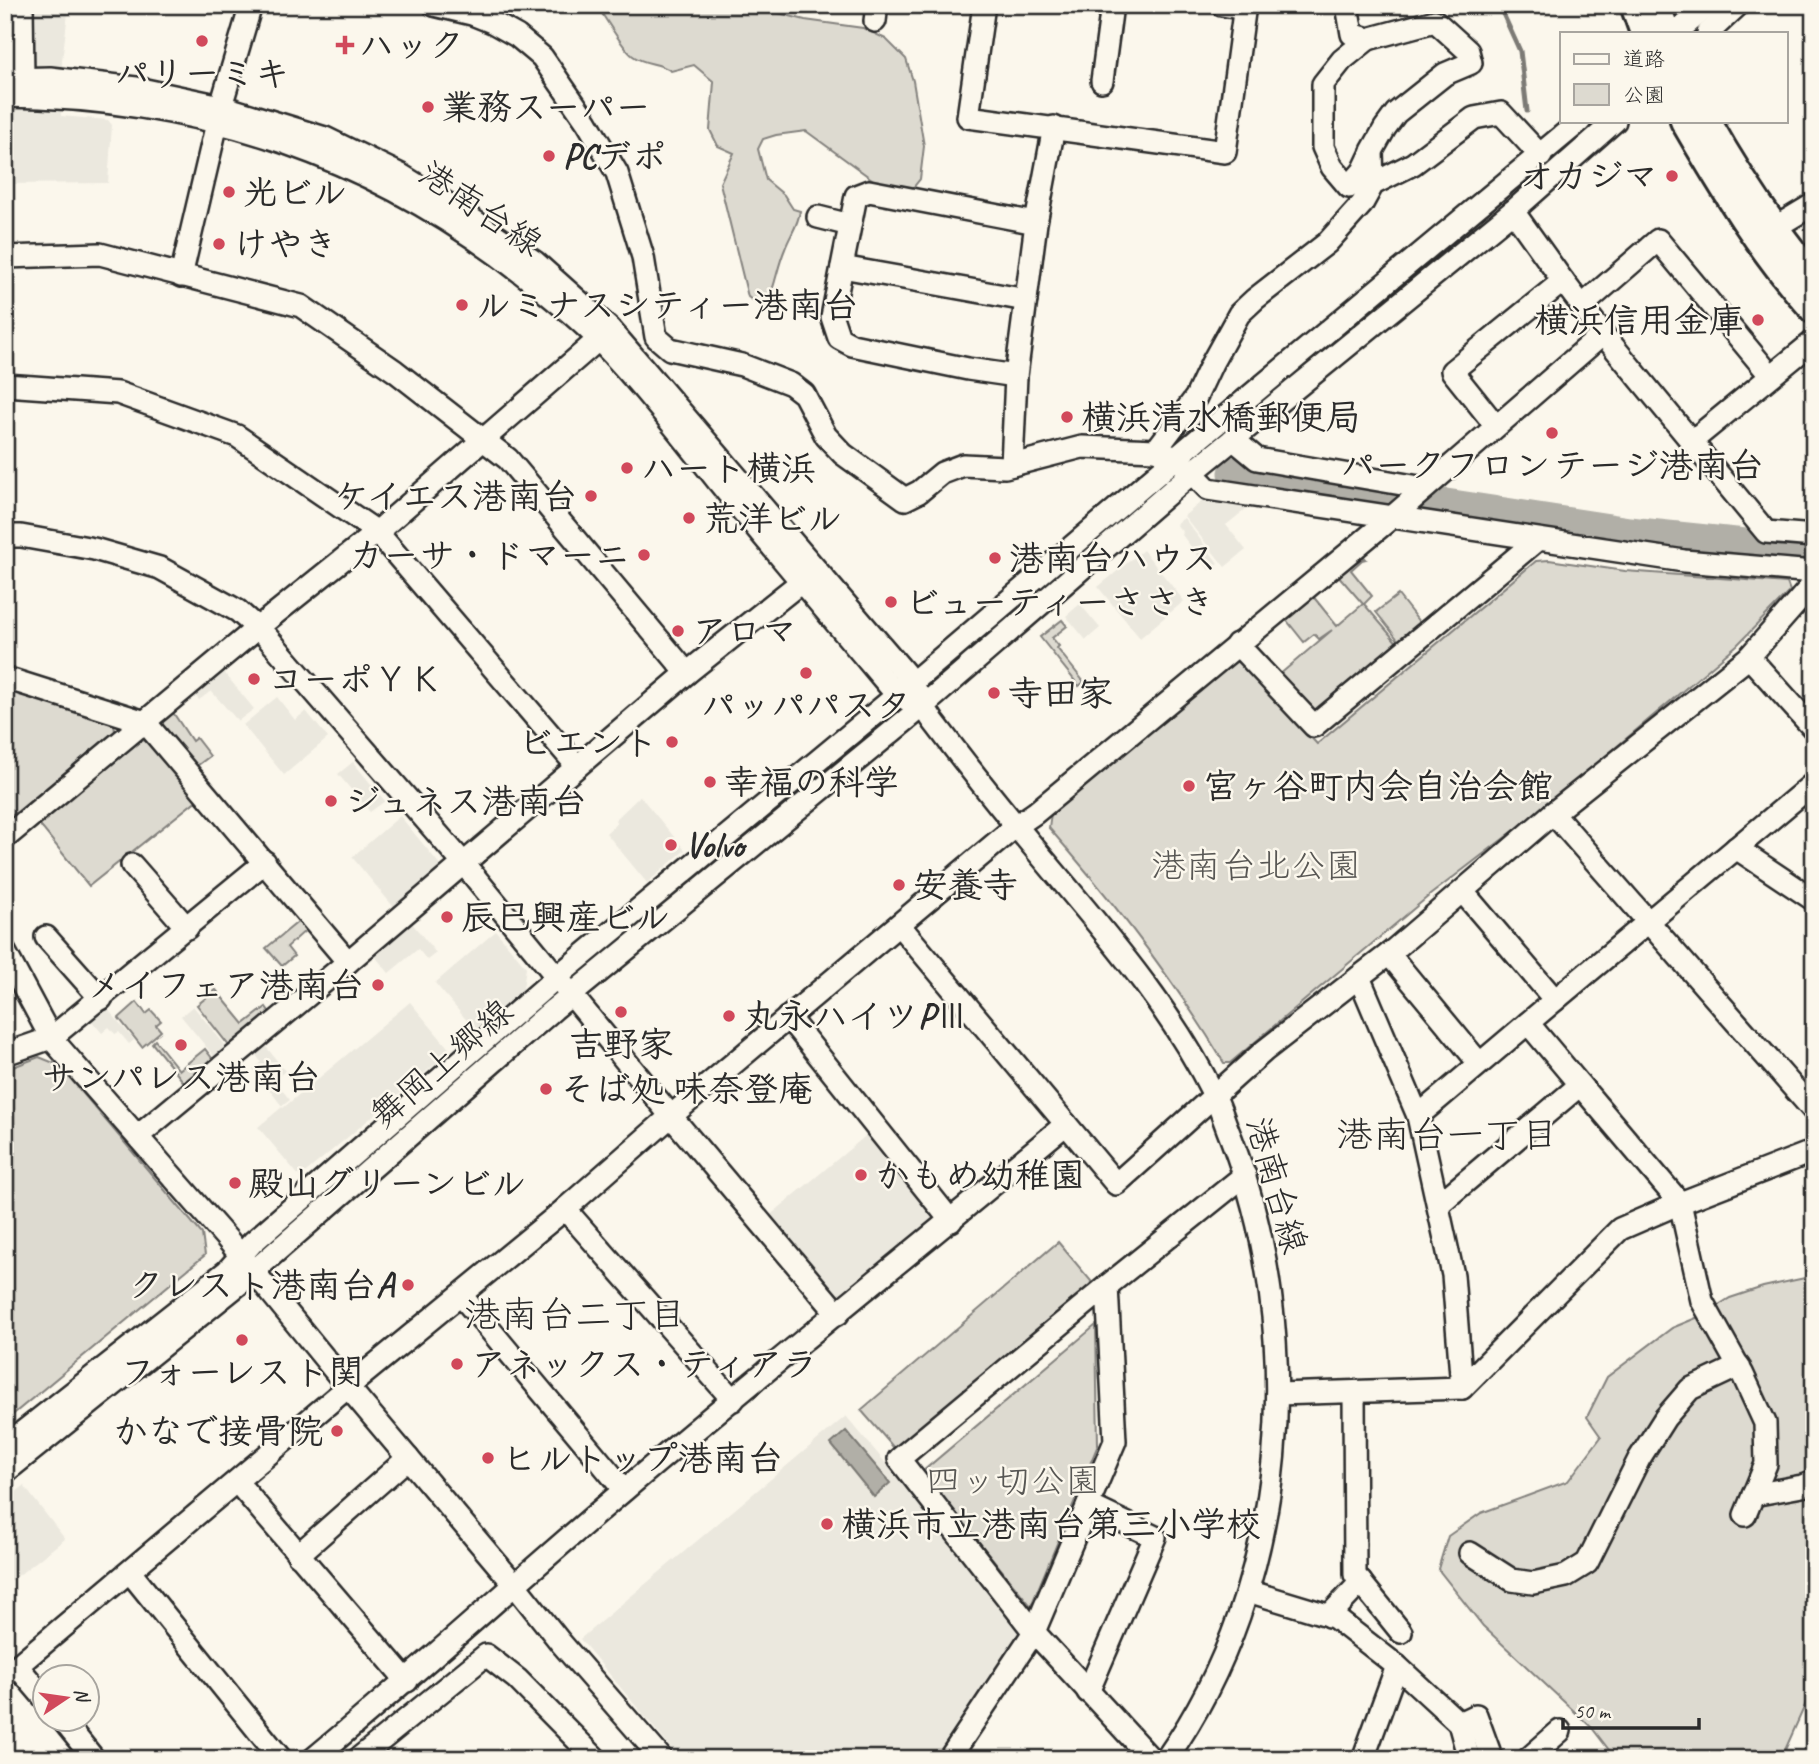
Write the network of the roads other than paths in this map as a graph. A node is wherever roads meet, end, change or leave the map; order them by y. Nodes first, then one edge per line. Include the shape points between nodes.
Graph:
1 (22, 5) edge
2 (251, 5) edge
3 (984, 5) edge
4 (1112, 5) edge
5 (1222, 5) edge
6 (1348, 5) edge
7 (1634, 5) edge
8 (1657, 5) edge
9 (1709, 5) edge
10 (1738, 5) edge
11 (447, 6) edge
12 (1245, 7) edge
13 (1644, 32) edge
14 (1666, 32) edge
15 (1677, 32) edge
16 (1709, 32) edge
17 (1368, 39) junction
18 (14, 79) edge
19 (1102, 81) dead end
20 (5, 96) edge
21 (218, 115) junction
22 (1579, 122) edge
23 (1614, 122) edge
24 (1685, 122) edge
25 (1708, 122) edge
26 (1054, 127) junction
27 (1373, 151) junction
28 (1541, 156) junction
29 (1373, 184) junction
30 (1814, 204) edge
31 (1513, 211) junction
32 (818, 217) dead end
33 (1036, 223) junction
34 (850, 225) junction
35 (1774, 228) junction
36 (5, 257) edge
37 (842, 267) junction
38 (181, 276) junction
39 (1814, 278) edge
40 (1563, 281) junction
41 (1026, 300) junction
42 (1582, 306) junction
43 (1814, 310) edge
44 (1603, 334) junction
45 (599, 339) junction
46 (1814, 341) edge
47 (1770, 375) junction
48 (1016, 376) junction
49 (5, 385) edge
50 (1496, 426) junction
51 (485, 439) junction
52 (1233, 439) junction
53 (1692, 441) junction
54 (1156, 450) junction
55 (1012, 466) junction
56 (1184, 466) junction
57 (1425, 488) junction
58 (1391, 517) junction
59 (377, 532) junction
60 (5, 536) edge
61 (1814, 536) edge
62 (1537, 540) junction
63 (1814, 572) edge
64 (808, 576) junction
65 (1814, 583) edge
66 (256, 629) junction
67 (1237, 645) junction
68 (1749, 657) junction
69 (687, 673) junction
70 (5, 682) edge
71 (904, 688) junction
72 (922, 707) junction
73 (145, 722) junction
74 (1814, 729) edge
75 (577, 766) junction
76 (1814, 783) edge
77 (1553, 813) junction
78 (1016, 827) junction
79 (5, 838) edge
80 (1736, 848) junction
81 (265, 862) junction
82 (464, 864) junction
83 (132, 865) dead end
84 (1463, 892) junction
85 (1814, 900) edge
86 (1647, 923) junction
87 (900, 926) junction
88 (187, 928) junction
89 (46, 937) dead end
90 (5, 952) edge
91 (1389, 954) junction
92 (348, 962) junction
93 (558, 976) junction
94 (1359, 976) junction
95 (572, 994) junction
96 (101, 999) junction
97 (1555, 999) junction
98 (788, 1017) junction
99 (1528, 1023) junction
100 (51, 1038) junction
101 (5, 1054) edge
102 (1479, 1063) junction
103 (1580, 1086) junction
104 (1214, 1096) junction
105 (1814, 1111) edge
106 (671, 1116) junction
107 (1418, 1116) junction
108 (1066, 1124) junction
109 (138, 1136) junction
110 (1814, 1152) edge
111 (1245, 1175) junction
112 (1680, 1203) junction
113 (1438, 1205) junction
114 (565, 1209) junction
115 (951, 1221) junction
116 (246, 1263) junction
117 (1107, 1286) junction
118 (461, 1295) junction
119 (838, 1314) junction
120 (1739, 1366) junction
121 (348, 1387) junction
122 (1462, 1388) junction
123 (1353, 1393) junction
124 (1278, 1394) junction
125 (733, 1400) junction
126 (5, 1446) edge
127 (408, 1458) junction
128 (5, 1472) edge
129 (237, 1482) junction
130 (1814, 1482) edge
131 (624, 1490) junction
132 (1753, 1494) junction
133 (1088, 1505) junction
134 (1745, 1515) dead end
135 (1470, 1553) dead end
136 (298, 1555) junction
137 (130, 1572) junction
138 (1361, 1583) junction
139 (514, 1584) junction
140 (1248, 1591) junction
141 (1329, 1616) junction
142 (1034, 1632) junction
143 (1401, 1632) dead end
144 (1397, 1665) junction
145 (12, 1671) edge
146 (407, 1681) junction
147 (32, 1688) edge
148 (1088, 1692) junction
149 (1459, 1723) junction
150 (1560, 1731) dead end
151 (72, 1732) edge
152 (94, 1759) edge
153 (281, 1759) edge
154 (313, 1759) edge
155 (358, 1759) edge
156 (596, 1759) edge
157 (662, 1759) edge
158 (949, 1759) edge
159 (1151, 1759) edge
160 (1166, 1759) edge
161 (1363, 1759) edge
162 (1469, 1759) edge
163 (1492, 1759) edge
164 (1528, 1759) edge

1 - 18 street
2 - 21 street
3 - 26 street via 968,117
4 - 19 street
5 - 12 street
6 - 17 street via 1352,34
7 - 13 main road
8 - 14 main road
9 - 15 street
10 - 16 street
11 - 55 street via 517,36 542,57 587,122 617,173 643,257 656,337 670,349 742,365 791,384 804,394 826,436 905,499 942,473 963,465
12 - 26 street via 1224,152
17 - 27 street via 1342,60 1323,84 1323,147 1349,187
17 - 27 street via 1435,21 1468,51 1471,63 1445,74 1396,113
18 - 21 street via 50,78 136,88
20 - 21 street, 港南台線 via 119,102
21 - 38 street
21 - 45 street, 港南台線 via 327,157 450,222 499,255
21 - 64 street via 325,138 401,175 535,262 610,328
22 - 28 street
23 - 31 street
24 - 43 main road via 1753,236
25 - 35 main road
26 - 33 street
27 - 29 street
28 - 29 street via 1501,113 1474,118 1413,164
28 - 56 street via 1196,441
29 - 54 street via 1328,243 1239,314 1196,397
30 - 35 street
31 - 40 street
31 - 52 street
32 - 34 street
33 - 34 street via 869,191 856,196
33 - 41 street
34 - 37 street
35 - 39 main road
36 - 38 street via 100,254
37 - 41 street
37 - 48 street via 832,317 839,338 852,345
38 - 51 street via 301,306
40 - 42 street
40 - 50 street via 1452,371
41 - 48 street
42 - 44 street
42 - 47 street via 1658,240
44 - 50 street
44 - 53 street
45 - 51 street
45 - 64 street, 港南台線
46 - 47 street
47 - 53 street
48 - 55 street
49 - 59 street via 118,393 237,436
50 - 57 street
51 - 59 street
51 - 69 street via 508,459
52 - 56 street
52 - 57 street via 1257,458
53 - 61 street via 1766,532
54 - 55 street via 1082,447
54 - 56 street
56 - 58 street via 1208,489
56 - 71 street, 舞岡上郷線
56 - 72 street, 舞岡上郷線
57 - 58 street
58 - 62 street
58 - 67 street
59 - 66 street
59 - 75 street
60 - 66 street via 94,549 160,568 238,611
62 - 63 street via 1684,561
62 - 67 street via 1314,726
64 - 69 street
64 - 71 street
65 - 68 street
66 - 73 street
66 - 82 street
67 - 78 street
68 - 74 street
68 - 77 street
69 - 75 street
70 - 73 street via 12,680
71 - 72 street, 港南台線
71 - 93 street, 舞岡上郷線
72 - 78 street, 港南台線
72 - 95 street, 舞岡上郷線
73 - 79 street
73 - 81 street
75 - 82 street
76 - 80 street
77 - 84 street
77 - 86 street
78 - 87 street
78 - 104 street, 港南台線 via 1152,992
80 - 85 street
80 - 86 street
81 - 88 street
81 - 92 street
82 - 92 street
82 - 93 street
83 - 88 street
84 - 91 street
84 - 97 street
86 - 97 street
86 - 105 street
87 - 98 street
87 - 108 street
88 - 96 street
89 - 96 street
90 - 100 street
91 - 94 street
91 - 102 street
92 - 109 street
93 - 95 street
93 - 116 street, 舞岡上郷線 via 264,1233
94 - 104 street
94 - 107 street
95 - 106 street
95 - 116 street, 舞岡上郷線
96 - 100 street
97 - 99 street
98 - 106 street
98 - 115 street
99 - 102 street
99 - 103 street
100 - 101 street
100 - 109 street
102 - 107 street
103 - 112 street
103 - 113 street
104 - 108 street via 1116,1184
104 - 111 street, 港南台線
106 - 114 street
106 - 119 street
107 - 113 street
108 - 115 street
109 - 116 street
110 - 112 street
111 - 117 street
111 - 124 street, 港南台線 via 1275,1317
112 - 120 street via 1702,1301
112 - 122 street via 1620,1229
113 - 122 street via 1453,1275
114 - 118 street
114 - 125 street
115 - 119 street
116 - 121 street
116 - 126 street, 舞岡上郷線 via 227,1271
116 - 128 street, 舞岡上郷線 via 132,1372
117 - 133 street via 1115,1441
117 - 142 street via 899,1459
118 - 121 street
118 - 131 street
119 - 125 street
120 - 132 street via 1765,1423 1766,1464
120 - 135 street via 1690,1389 1665,1418 1587,1563 1566,1576 1533,1583 1512,1580
121 - 127 street
121 - 129 street
122 - 123 street
123 - 124 street
123 - 138 street via 1355,1574
124 - 140 street, 港南台線 via 1272,1469
125 - 131 street
127 - 136 street
127 - 139 street
129 - 136 street
129 - 137 street
130 - 132 street
131 - 139 street
132 - 134 street
133 - 142 street
133 - 148 street via 1155,1537
136 - 146 street
137 - 145 street
137 - 153 street
138 - 141 street
138 - 143 street
139 - 146 street
139 - 157 street
140 - 141 street
140 - 160 street, 港南台線 via 1216,1670
141 - 144 street
142 - 148 street
142 - 158 street
144 - 149 street
144 - 161 street
145 - 147 street
146 - 154 street
148 - 159 street
149 - 162 street
149 - 163 street via 1476,1715
150 - 164 street
151 - 152 street
155 - 156 street via 486,1655 517,1679

